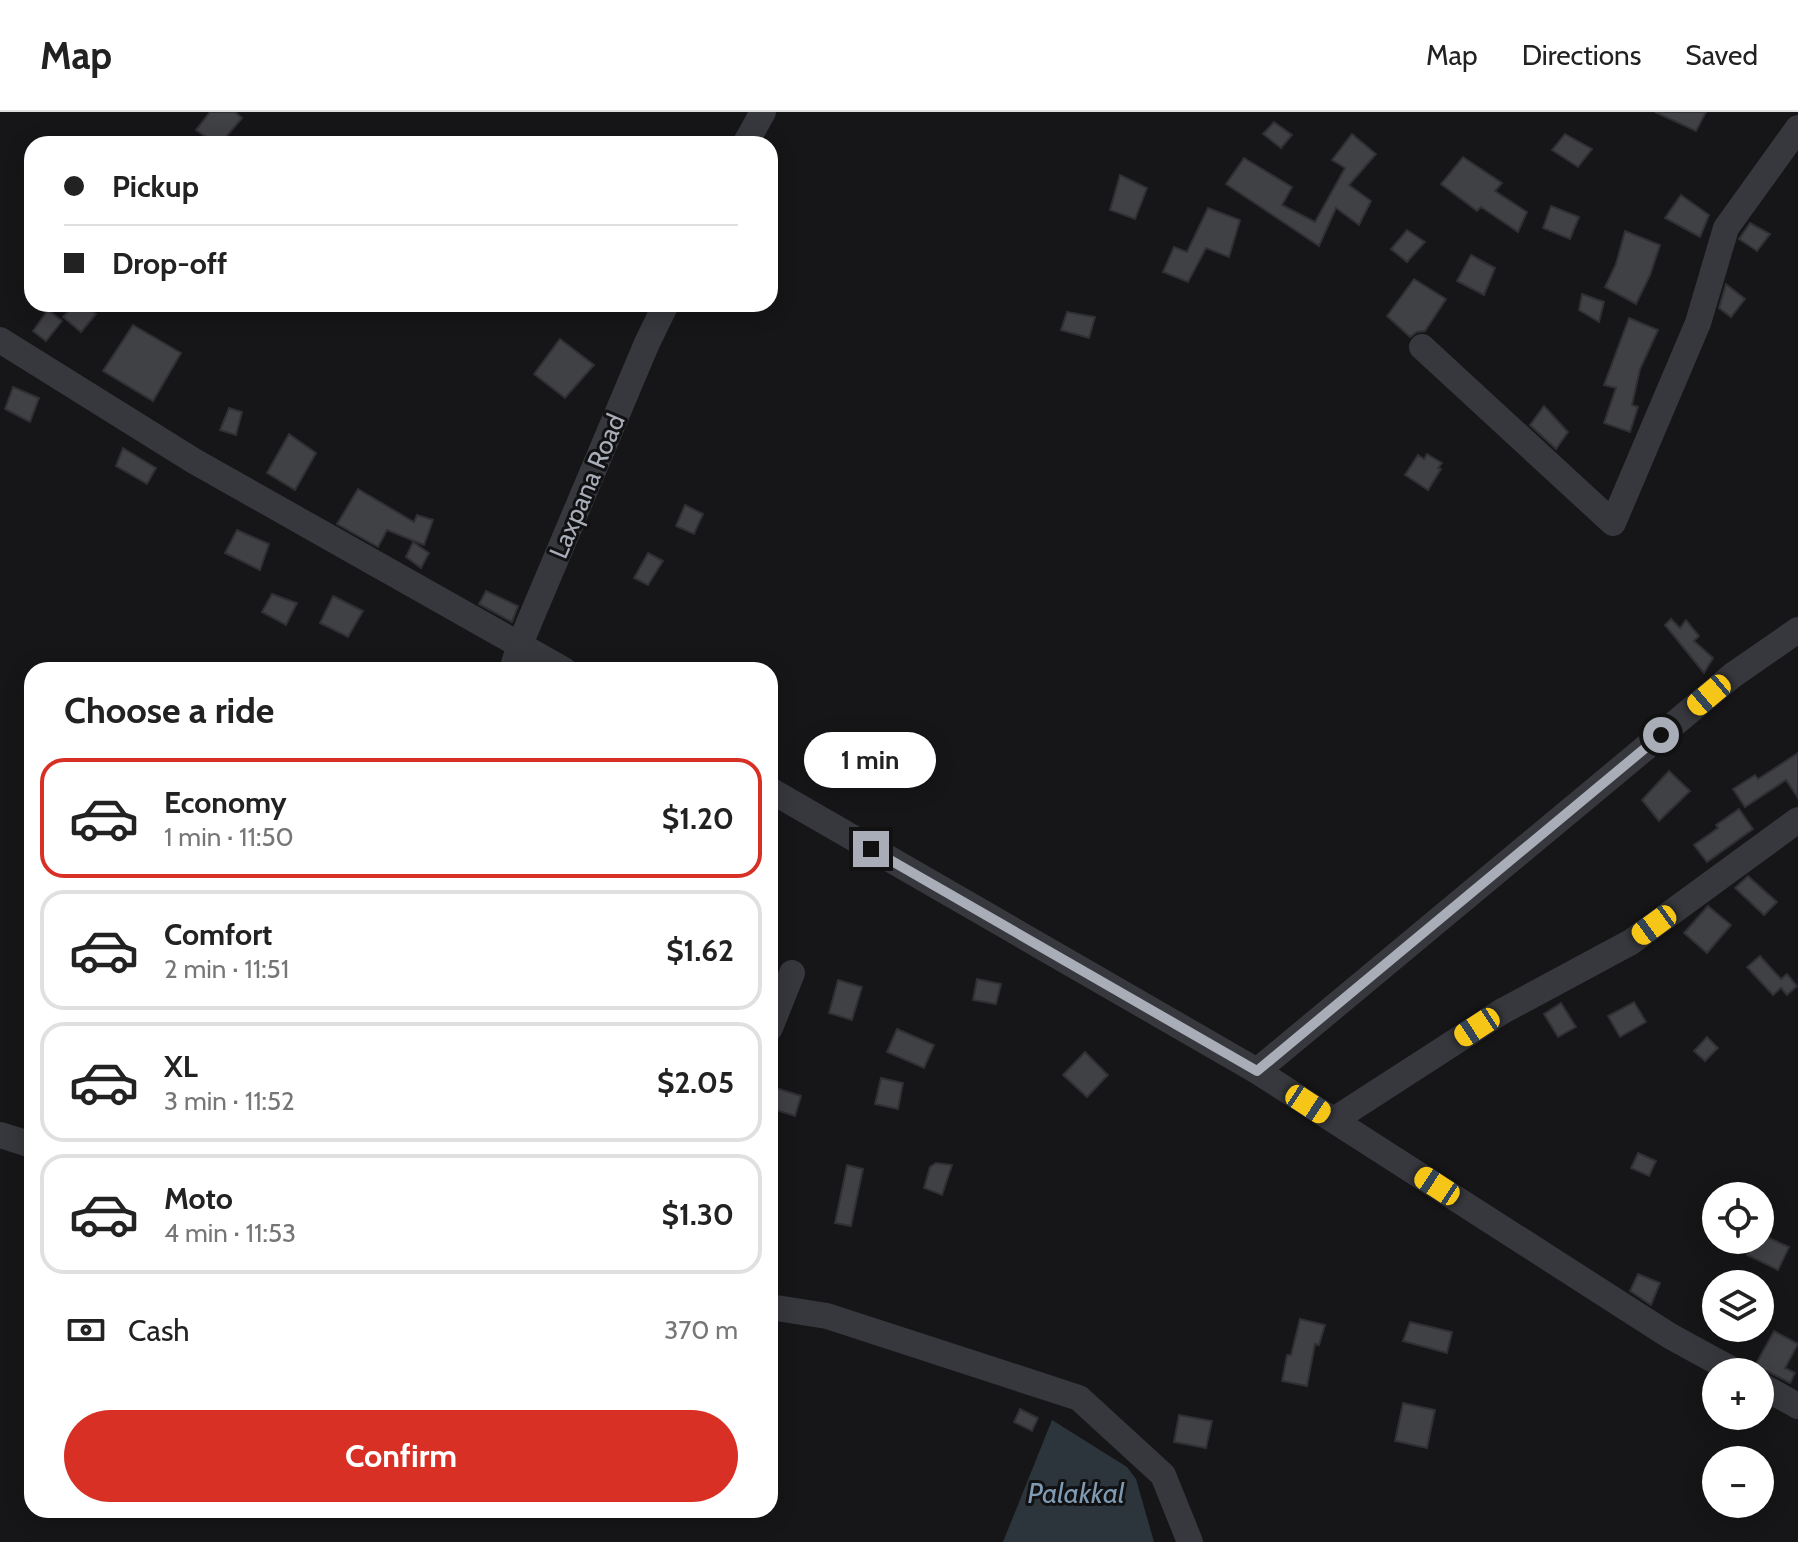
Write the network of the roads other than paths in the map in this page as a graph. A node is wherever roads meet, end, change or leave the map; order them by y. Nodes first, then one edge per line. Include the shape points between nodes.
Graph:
1 (763, 112) edge
2 (1798, 128) edge
3 (750, 136) edge
4 (662, 312) edge
5 (0, 340) edge
6 (1422, 347) dead end
7 (1798, 630) edge
8 (520, 644) junction
9 (514, 662) edge
10 (550, 662) edge
11 (778, 795) edge
12 (1798, 820) edge
13 (792, 973) dead end
14 (778, 1008) edge
15 (1257, 1071) junction
16 (1334, 1120) junction
17 (0, 1135) edge
18 (24, 1142) edge
19 (778, 1308) edge
20 (1710, 1358) edge
21 (1774, 1393) edge
22 (1798, 1406) edge
23 (1190, 1542) edge

1 - 3 street
2 - 6 street via 1726,228 1698,323 1613,523
4 - 8 street, Laxpana Road
5 - 8 street via 194,461
7 - 15 street via 1733,675
8 - 9 street, Laxpana Road
8 - 10 street
11 - 15 street
12 - 16 street via 1631,942 1501,1012
13 - 14 street
15 - 16 street
16 - 20 street
17 - 18 street
19 - 23 street via 827,1316 1079,1398 1154,1467
21 - 22 street

